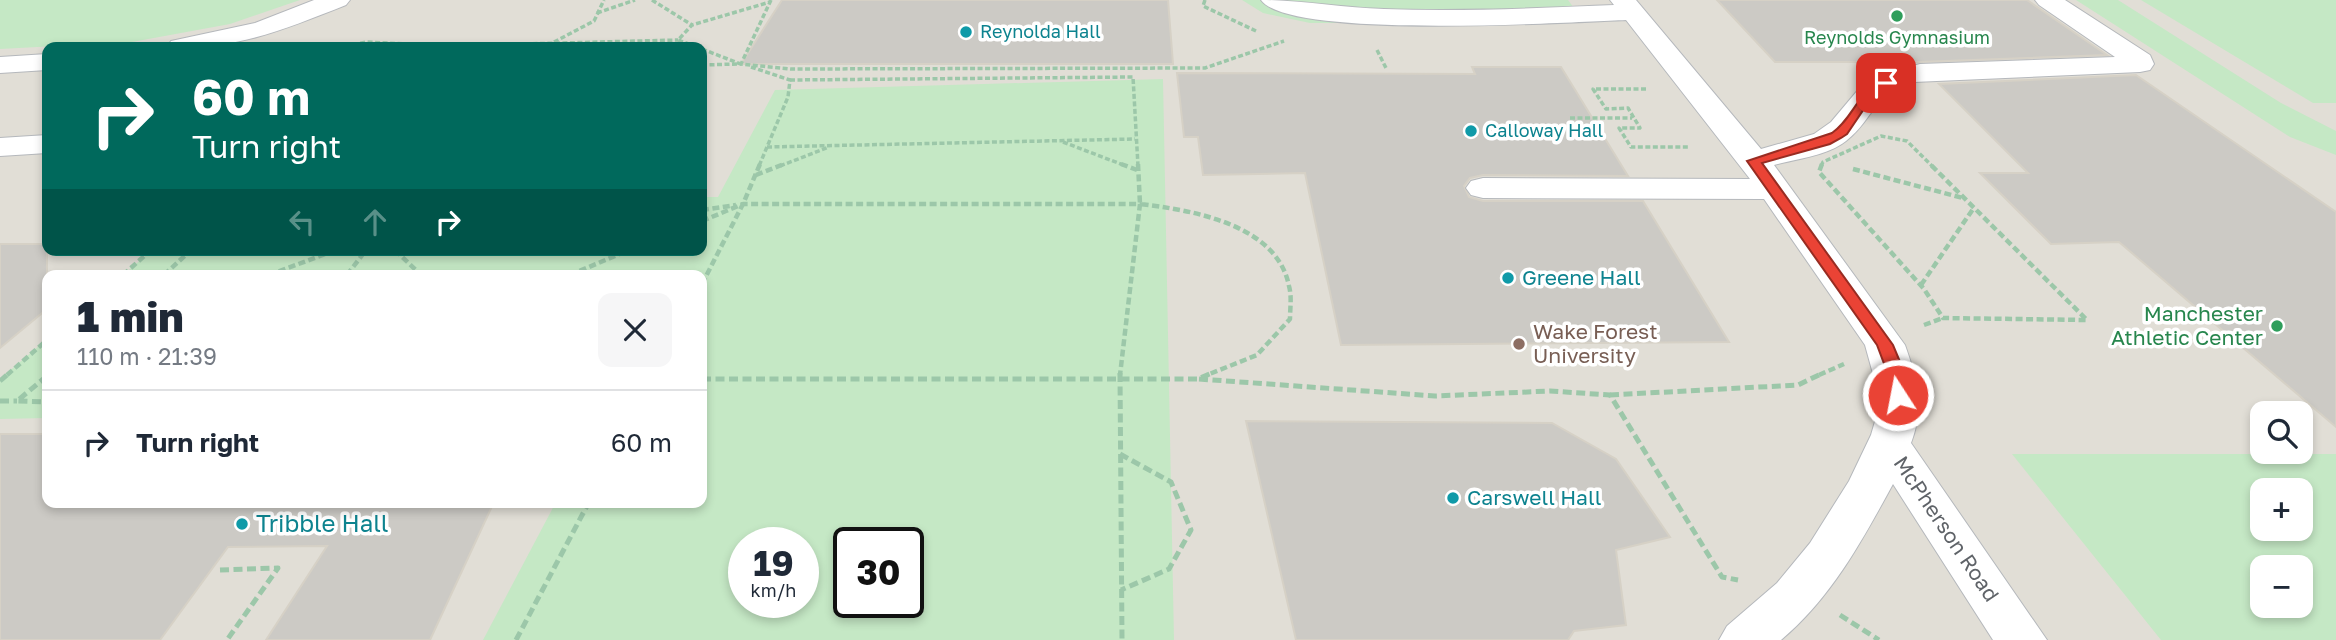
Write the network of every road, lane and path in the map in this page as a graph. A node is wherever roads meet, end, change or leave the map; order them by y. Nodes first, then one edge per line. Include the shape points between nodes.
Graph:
1 (337, 0) edge
2 (604, 0) edge
3 (635, 0) edge
4 (652, 0) edge
5 (1205, 0) edge
6 (1274, 0) edge
7 (2048, 0) edge
8 (771, 1) edge
9 (1627, 6) edge
10 (597, 13) junction
11 (692, 25) junction
12 (1265, 33) dead end
13 (1276, 37) dead end
14 (678, 40) junction
15 (235, 42) edge
16 (555, 42) edge
17 (635, 42) edge
18 (683, 42) edge
19 (1374, 42) dead end
20 (707, 51) edge
21 (42, 62) edge
22 (741, 64) junction
23 (707, 65) edge
24 (2, 66) edge
25 (1387, 70) dead end
26 (790, 80) junction
27 (1650, 89) dead end
28 (1570, 118) dead end
29 (1633, 118) junction
30 (1135, 138) junction
31 (1059, 140) junction
32 (42, 144) edge
33 (833, 145) junction
34 (1689, 146) dead end
35 (0, 147) edge
36 (767, 147) junction
37 (1754, 161) junction
38 (1824, 162) junction
39 (1836, 165) dead end
40 (1849, 168) dead end
41 (1137, 170) junction
42 (755, 175) junction
43 (1483, 187) dead end
44 (1773, 189) junction
45 (1964, 199) junction
46 (743, 204) junction
47 (1140, 204) junction
48 (707, 209) edge
49 (1973, 209) junction
50 (707, 218) edge
51 (144, 256) edge
52 (185, 256) edge
53 (320, 256) edge
54 (361, 256) edge
55 (401, 256) edge
56 (615, 256) edge
57 (129, 270) edge
58 (169, 270) edge
59 (282, 270) edge
60 (351, 270) edge
61 (416, 270) edge
62 (582, 270) edge
63 (707, 274) edge
64 (1921, 285) junction
65 (1943, 318) junction
66 (42, 344) edge
67 (1885, 345) junction
68 (707, 379) edge
69 (1198, 379) junction
70 (42, 380) edge
71 (1119, 380) junction
72 (0, 381) edge
73 (1610, 394) junction
74 (0, 401) edge
75 (17, 401) junction
76 (42, 402) edge
77 (1889, 444) junction
78 (1120, 454) junction
79 (586, 508) edge
80 (220, 570) dead end
81 (1722, 577) dead end
82 (1121, 590) junction
83 (227, 640) edge
84 (516, 640) edge
85 (1122, 640) edge
86 (1745, 640) edge
87 (2021, 640) edge

1 - 15 street
2 - 10 path
3 - 10 path
4 - 11 path
5 - 12 path via 1203,6
6 - 9 street via 1297,10 1333,15 1443,17
7 - 37 street via 2140,64 1904,76 1873,91 1836,136
8 - 11 path
8 - 22 path
9 - 37 street, McPherson Road
10 - 16 path via 594,21
11 - 14 path
13 - 22 path via 1287,40 1205,68 791,69
14 - 17 path
14 - 18 path
19 - 25 path
20 - 22 path
21 - 24 street
22 - 23 path
22 - 26 path
26 - 30 path via 1133,77
26 - 36 path via 788,97
27 - 29 path via 1593,89 1606,109 1628,108
28 - 29 path
29 - 34 path via 1640,128 1619,128 1631,147
30 - 31 path
30 - 41 path
31 - 33 path
31 - 41 path
32 - 35 street
33 - 36 path
33 - 42 path
36 - 42 path
37 - 44 street, McPherson Road
38 - 39 path
38 - 45 path via 1872,137 1892,137 1907,141
38 - 64 path via 1819,172
40 - 45 path
41 - 47 path
42 - 46 path
43 - 44 street
44 - 67 street, McPherson Road
45 - 49 path
46 - 47 path
46 - 48 path
46 - 50 path
46 - 63 path
47 - 69 path via 1219,217 1267,246 1289,284 1290,319 1257,355
47 - 71 path
49 - 64 path
49 - 65 path via 2087,320
51 - 57 path
52 - 58 path
53 - 59 path
54 - 60 path
55 - 61 path
56 - 62 path
64 - 65 path
65 - 67 path
66 - 72 path
67 - 73 path via 1798,385
67 - 77 street, McPherson Road via 1898,395
68 - 71 path
69 - 71 path
69 - 73 path via 1436,396 1550,391
70 - 75 path
71 - 78 path
73 - 81 path
74 - 75 path
75 - 76 path
77 - 86 street via 1849,520 1801,590
77 - 87 street, McPherson Road
78 - 82 path
78 - 82 path via 1171,482 1191,530 1169,569
79 - 84 path
80 - 83 path via 278,568
82 - 85 path

